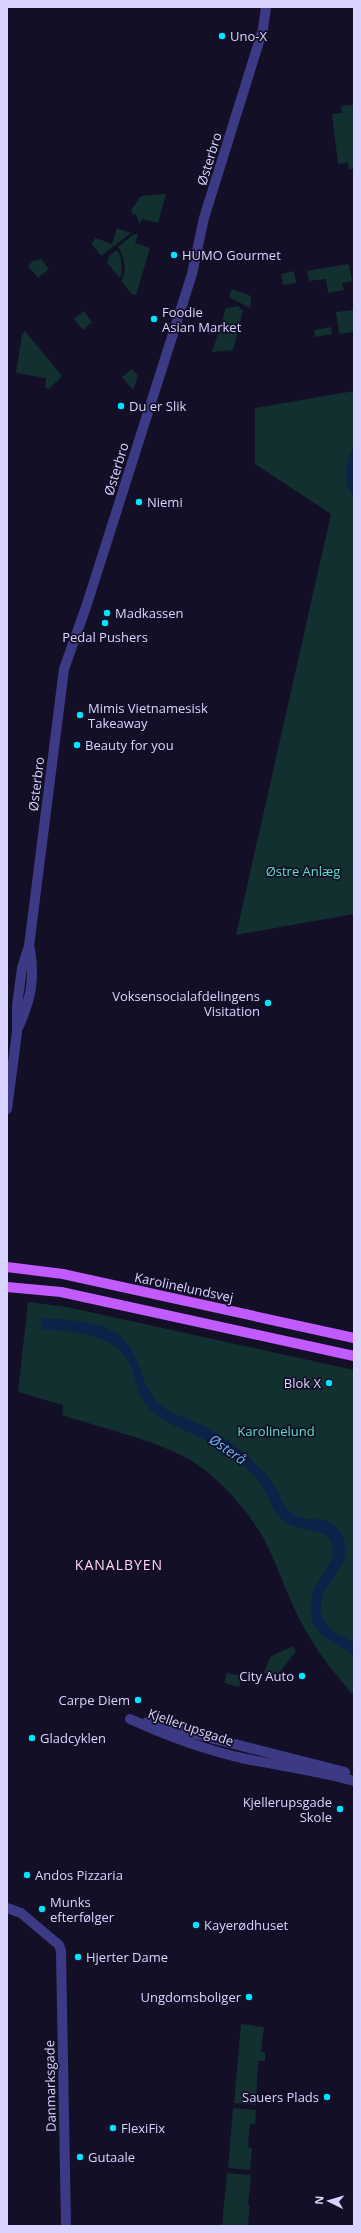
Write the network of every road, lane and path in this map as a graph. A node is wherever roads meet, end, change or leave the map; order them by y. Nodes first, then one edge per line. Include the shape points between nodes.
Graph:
1 (266, 8) edge
2 (7, 1109) edge
3 (7, 1267) edge
4 (7, 1287) edge
5 (354, 1338) edge
6 (354, 1356) edge
7 (354, 1775) edge
8 (354, 1781) edge
9 (7, 1908) edge
10 (66, 2226) edge

1 - 2 street, Østerbro via 261,35 204,218 190,280 64,669 29,946 33,970 29,1002 17,1032
3 - 5 main road, Karolinelundsvej via 63,1274
4 - 6 main road via 61,1292
7 - 8 street, Kjellerupsgade via 209,1736 130,1719 196,1745 246,1759
9 - 10 street, Danmarksgade via 21,1913 59,1945 61,1951

